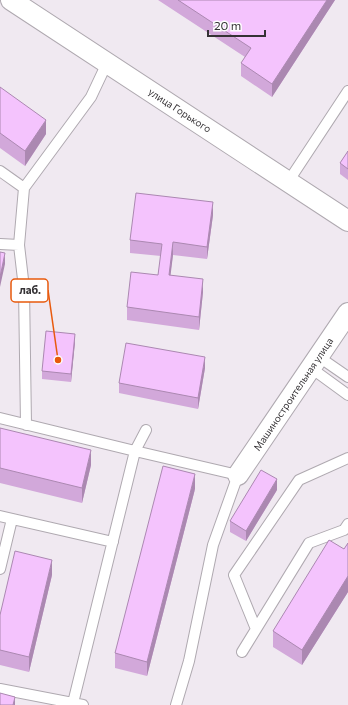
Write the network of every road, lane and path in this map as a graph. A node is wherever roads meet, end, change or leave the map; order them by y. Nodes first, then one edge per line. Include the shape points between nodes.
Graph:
1 (11, 0) edge
2 (107, 63) junction
3 (348, 91) edge
4 (0, 171) edge
5 (288, 182) junction
6 (24, 188) junction
7 (348, 221) edge
8 (0, 244) edge
9 (19, 245) junction
10 (348, 313) edge
11 (314, 362) junction
12 (348, 377) edge
13 (348, 395) edge
14 (0, 418) edge
15 (26, 425) junction
16 (146, 430) dead end
17 (135, 451) junction
18 (348, 458) edge
19 (238, 475) junction
20 (0, 516) edge
21 (12, 519) junction
22 (348, 524) edge
23 (112, 542) junction
24 (0, 569) edge
25 (256, 629) junction
26 (242, 652) dead end
27 (0, 689) edge
28 (46, 701) edge
29 (78, 704) edge
30 (176, 705) edge

1 - 2 street, улица Горького
2 - 5 street, улица Горького
2 - 6 lane via 91,96
3 - 5 lane
4 - 6 lane
5 - 7 street, улица Горького
6 - 9 lane
8 - 9 lane
9 - 15 lane via 24,288
10 - 11 street, Машиностроительная улица
11 - 12 lane
11 - 13 lane
11 - 19 street, Машиностроительная улица
14 - 15 lane
15 - 17 lane
16 - 17 lane
17 - 19 lane
17 - 23 lane
18 - 25 lane via 299,480 234,575
19 - 30 lane via 213,546 189,661
20 - 21 lane
21 - 23 lane
21 - 24 lane
22 - 25 lane via 344,530 309,543
23 - 29 lane
25 - 26 lane
27 - 28 lane
28 - 29 lane

